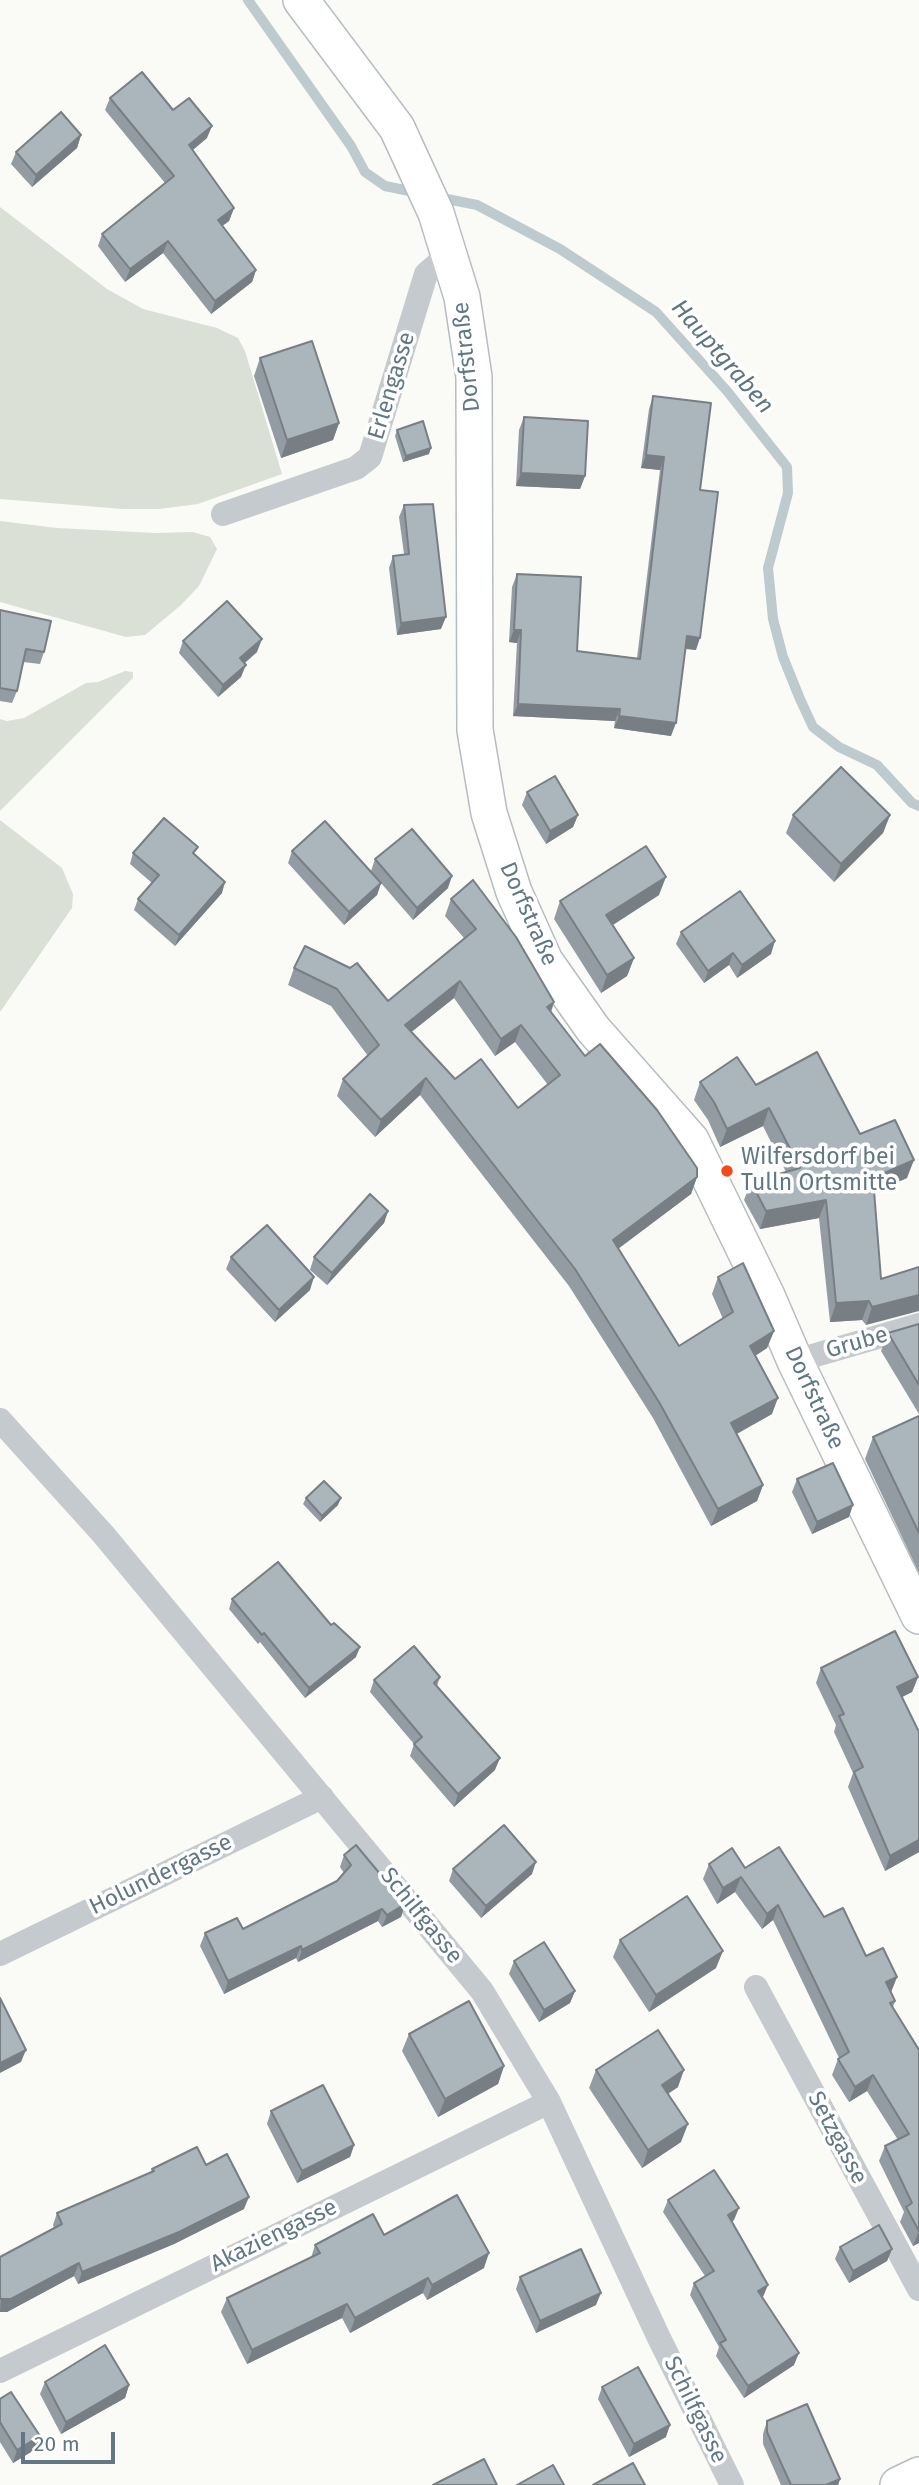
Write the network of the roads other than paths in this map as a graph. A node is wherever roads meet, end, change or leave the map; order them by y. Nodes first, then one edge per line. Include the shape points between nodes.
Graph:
1 (301, 0) edge
2 (450, 253) junction
3 (223, 514) dead end
4 (919, 1325) edge
5 (795, 1361) junction
6 (0, 1420) edge
7 (919, 1616) edge
8 (323, 1797) junction
9 (0, 1954) edge
10 (756, 1987) dead end
11 (549, 2102) junction
12 (919, 2289) edge
13 (0, 2371) edge
14 (919, 2475) edge
15 (732, 2485) edge
16 (898, 2485) edge

1 - 2 street, Dorfstraße via 397,128
2 - 3 street, Erlengasse via 426,274 370,457 356,468
2 - 5 street, Dorfstraße via 474,377 475,730 493,825 514,892 545,961 593,1028 691,1140
4 - 5 street, Grube
5 - 7 street, Dorfstraße
6 - 8 street, Schilfgasse via 103,1534
8 - 9 street, Holundergasse
8 - 11 street, Schilfgasse via 482,1991
10 - 12 street, Setzgasse
11 - 13 street, Akaziengasse
11 - 15 street, Schilfgasse
14 - 16 street

